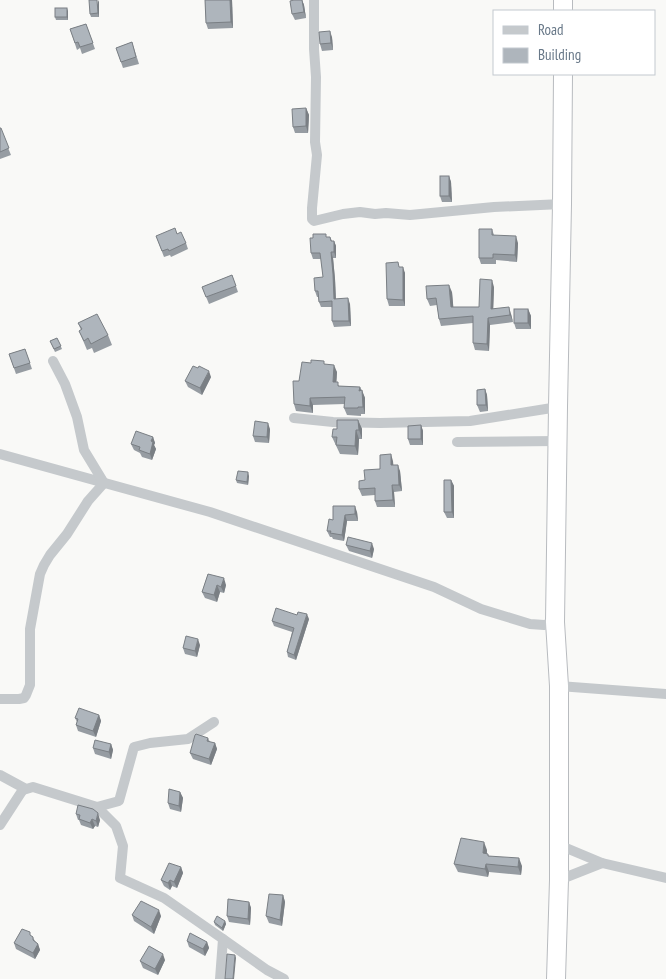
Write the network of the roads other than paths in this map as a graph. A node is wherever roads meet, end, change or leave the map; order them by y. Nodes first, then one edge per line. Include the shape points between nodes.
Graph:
1 (314, 0) edge
2 (563, 75) edge
3 (562, 204) junction
4 (53, 361) dead end
5 (558, 407) junction
6 (294, 418) dead end
7 (557, 440) junction
8 (457, 442) dead end
9 (0, 454) edge
10 (104, 483) junction
11 (555, 622) junction
12 (559, 686) junction
13 (666, 694) edge
14 (0, 699) edge
15 (214, 722) dead end
16 (0, 775) edge
17 (23, 790) junction
18 (97, 807) junction
19 (0, 825) edge
20 (559, 844) junction
21 (602, 863) junction
22 (666, 878) edge
23 (559, 880) junction
24 (223, 939) junction
25 (220, 979) edge
26 (284, 979) edge
27 (556, 979) edge

1 - 3 street via 317,155 312,208 314,222 360,212 410,215
2 - 3 highway
3 - 5 highway
4 - 10 street via 77,417 84,450
5 - 6 street via 470,420 380,423
5 - 7 highway
7 - 8 street
7 - 11 highway
9 - 10 street
10 - 11 street via 210,512 434,587 481,608 530,624
10 - 14 street via 50,555 40,574 30,629 30,685 26,695 19,699
11 - 12 highway
12 - 13 street
12 - 20 highway
15 - 18 street via 188,740 134,747 119,801
16 - 17 street
17 - 18 street via 33,787
17 - 19 street
18 - 24 street via 116,826 123,846 120,878 164,898
20 - 21 street
20 - 23 highway
21 - 22 street
21 - 23 street
23 - 27 highway
24 - 25 street
24 - 26 street

